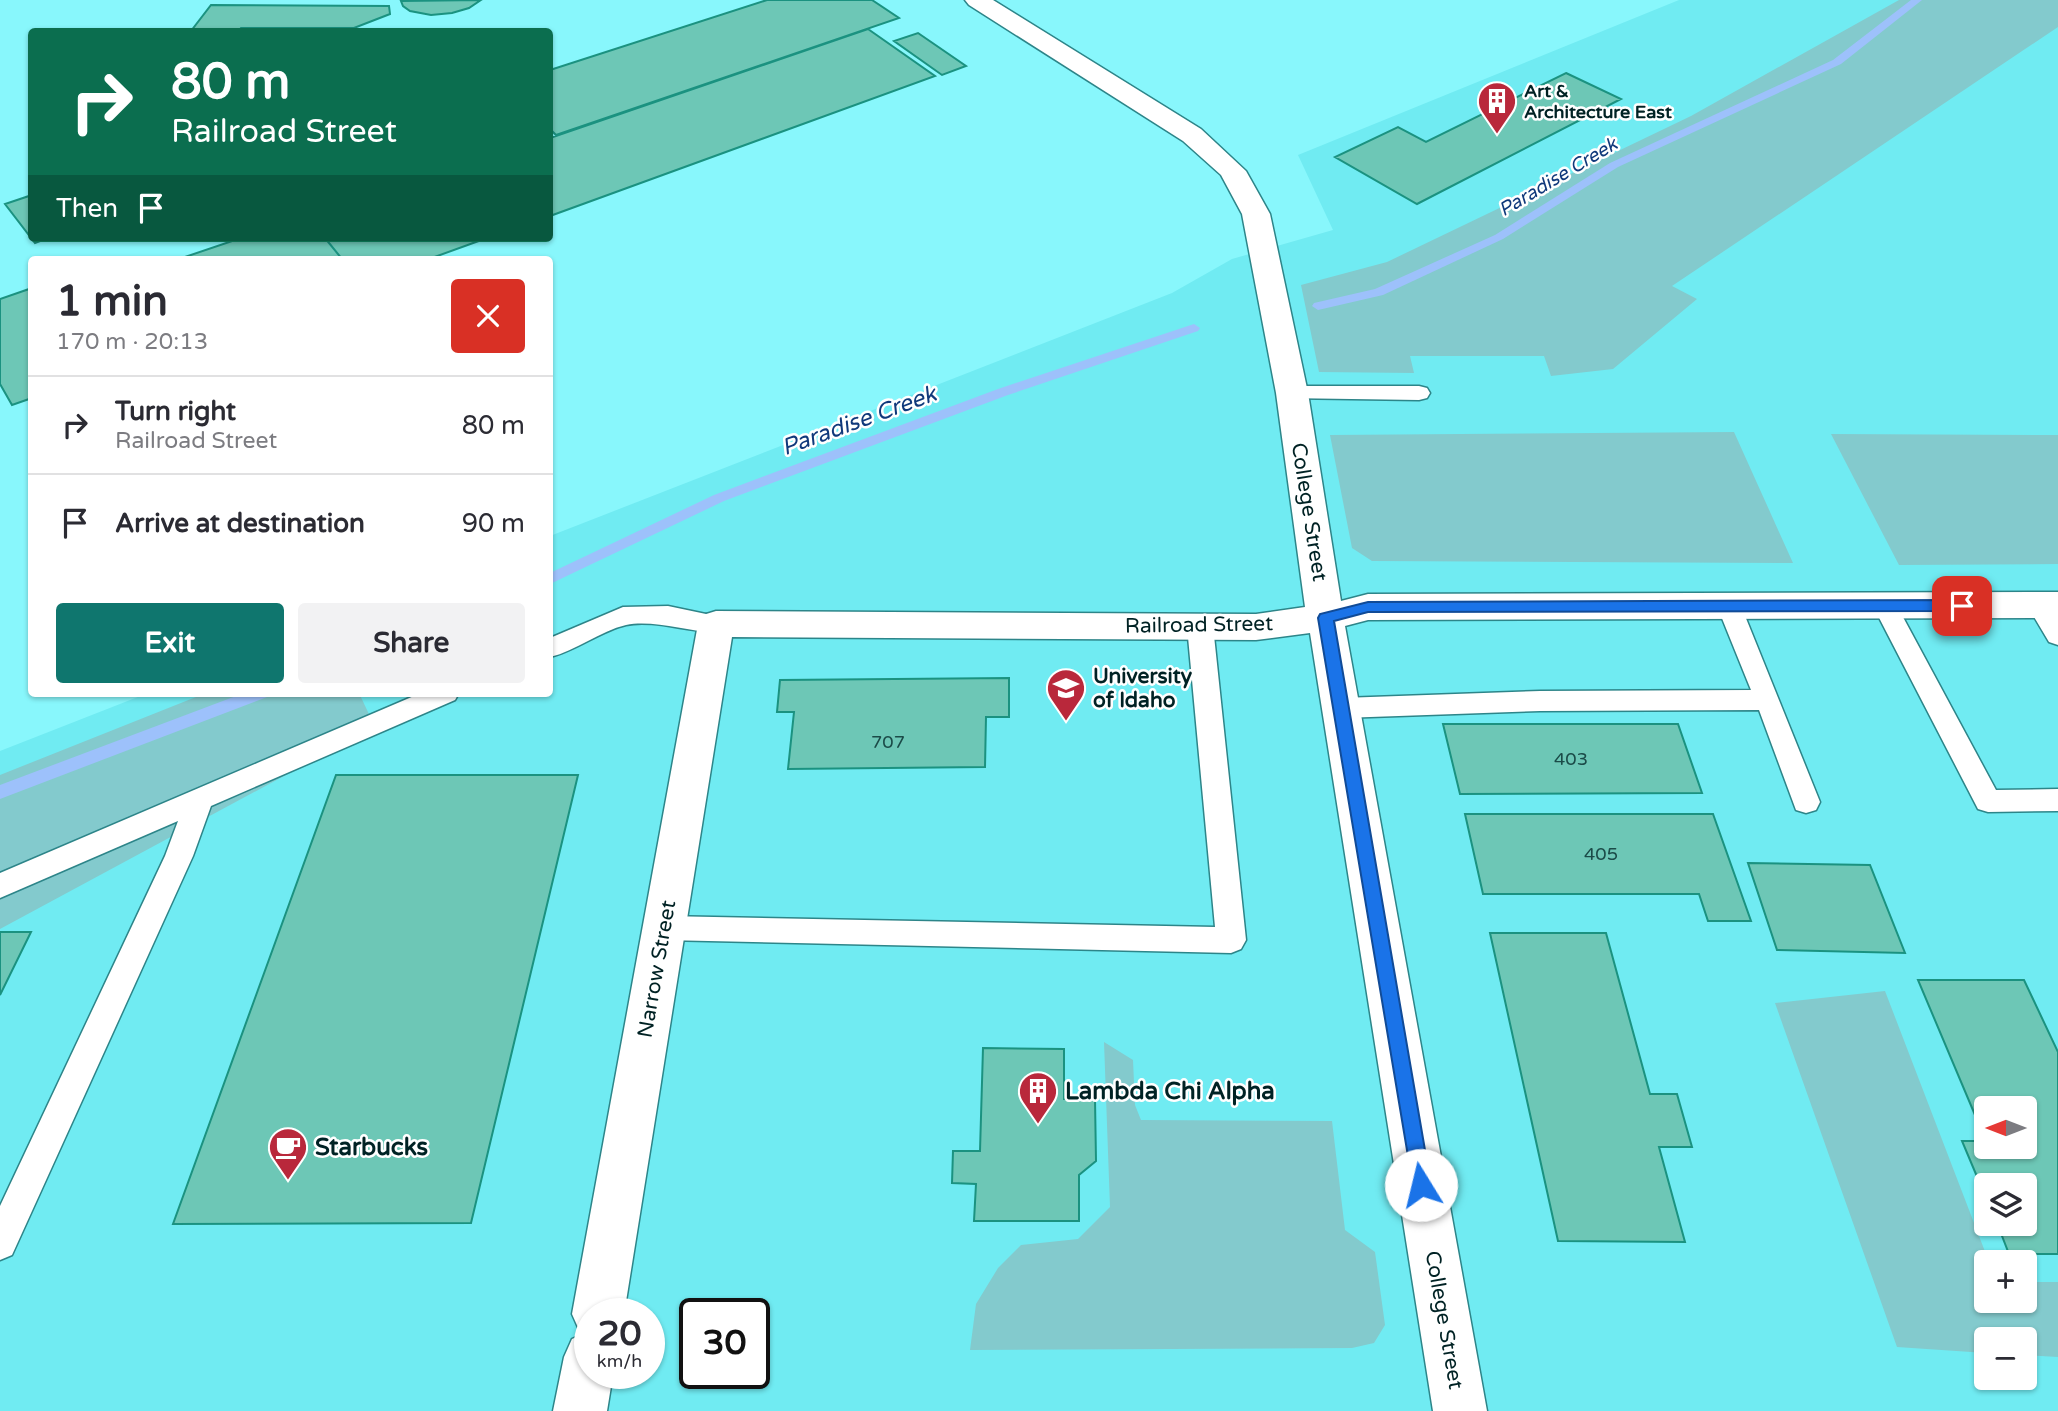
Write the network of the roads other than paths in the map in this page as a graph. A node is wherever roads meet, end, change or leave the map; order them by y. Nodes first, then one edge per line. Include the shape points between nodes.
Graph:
1 (978, 0) edge
2 (1292, 393) junction
3 (1419, 393) dead end
4 (2048, 605) edge
5 (1729, 606) junction
6 (1885, 606) junction
7 (1326, 618) junction
8 (716, 624) junction
9 (1200, 626) junction
10 (2058, 636) edge
11 (553, 647) edge
12 (437, 697) edge
13 (1768, 700) junction
14 (1342, 708) junction
15 (200, 800) junction
16 (2058, 800) edge
17 (1806, 802) dead end
18 (0, 886) edge
19 (664, 928) junction
20 (0, 1243) edge
21 (601, 1298) edge
22 (584, 1389) edge
23 (580, 1411) edge
24 (1460, 1411) edge

1 - 2 street, College Street via 1192,135 1232,171 1256,214
2 - 3 lane
2 - 7 street, College Street
4 - 6 street, Railroad Street
4 - 10 lane
5 - 6 street, Railroad Street
5 - 7 street, Railroad Street via 1368,607
5 - 13 lane
6 - 16 lane via 1988,801
7 - 9 street, Railroad Street via 1256,627
7 - 14 street, College Street
8 - 9 street, Railroad Street
8 - 11 lane via 668,615 623,616
8 - 19 street, Narrow Street
9 - 19 lane via 1231,940
12 - 15 lane
13 - 14 lane
13 - 17 lane
14 - 24 street, College Street
15 - 18 lane
15 - 20 lane via 179,856
19 - 21 street, Narrow Street
22 - 23 street

